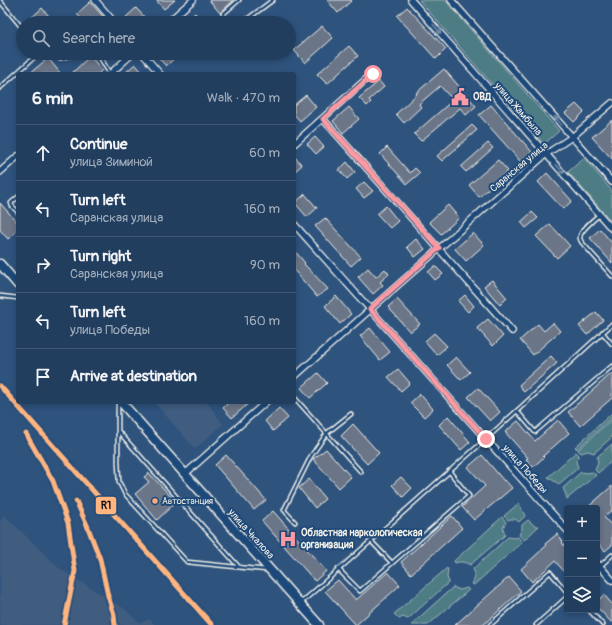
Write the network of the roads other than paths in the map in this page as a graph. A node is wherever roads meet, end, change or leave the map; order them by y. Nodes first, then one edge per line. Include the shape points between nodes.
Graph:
1 (95, 0) edge
2 (193, 0) edge
3 (239, 0) edge
4 (273, 0) edge
5 (411, 0) edge
6 (452, 0) edge
7 (0, 1) edge
8 (109, 16) edge
9 (175, 16) edge
10 (222, 16) edge
11 (251, 16) edge
12 (16, 20) edge
13 (31, 60) edge
14 (102, 60) edge
15 (125, 60) edge
16 (148, 60) edge
17 (18, 72) edge
18 (109, 72) edge
19 (112, 72) edge
20 (158, 72) edge
21 (16, 74) edge
22 (373, 74) dead end
23 (0, 88) edge
24 (612, 103) edge
25 (323, 119) junction
26 (572, 137) junction
27 (296, 142) edge
28 (546, 154) junction
29 (16, 158) edge
30 (0, 172) edge
31 (612, 182) edge
32 (16, 199) edge
33 (16, 210) edge
34 (599, 214) junction
35 (296, 226) edge
36 (612, 229) edge
37 (439, 248) junction
38 (0, 264) edge
39 (612, 276) edge
40 (16, 283) edge
41 (0, 296) edge
42 (16, 298) edge
43 (370, 309) junction
44 (612, 324) edge
45 (512, 331) dead end
46 (602, 332) junction
47 (612, 344) edge
48 (612, 366) edge
49 (296, 375) edge
50 (296, 399) edge
51 (119, 404) edge
52 (121, 404) edge
53 (264, 404) edge
54 (517, 411) junction
55 (351, 414) dead end
56 (118, 432) junction
57 (327, 433) junction
58 (486, 439) junction
59 (361, 472) dead end
60 (449, 472) junction
61 (184, 474) junction
62 (295, 522) dead end
63 (564, 527) edge
64 (371, 541) junction
65 (612, 555) edge
66 (392, 563) junction
67 (600, 564) edge
68 (239, 567) junction
69 (600, 568) edge
70 (269, 570) junction
71 (338, 570) junction
72 (612, 580) edge
73 (564, 588) edge
74 (564, 600) edge
75 (300, 604) junction
76 (592, 613) edge
77 (319, 625) edge
78 (490, 625) edge
79 (536, 625) edge
80 (603, 625) edge

1 - 8 street
2 - 9 street
3 - 10 lane
4 - 11 lane
5 -> 28 street, улица Жамбыла
26 -> 6 street
7 - 12 lane
13 - 17 lane
14 - 18 lane
15 - 19 street
16 - 20 street
21 - 23 lane
22 - 25 street
24 - 26 street, Саранская улица
25 - 27 street
25 - 37 street
26 - 28 street, Саранская улица
26 - 31 street
28 -> 34 street, улица Жамбыла
28 - 37 street, Саранская улица
29 - 30 street
32 - 33 lane via 11,203
34 - 36 street, улица Жамбыла
34 - 39 lane via 581,233 580,238
35 - 43 street, улица Победы
37 - 43 street, Саранская улица
37 - 45 street
38 - 40 main road
41 - 42 lane
43 - 49 street, Саранская улица
43 - 58 street, улица Победы
44 - 46 lane
46 - 47 lane
46 - 54 lane
48 - 54 lane via 535,432
50 - 57 lane
51 - 56 lane
52 - 61 main road, улица Чкалова
53 - 61 street
54 - 58 lane
55 - 57 lane
56 - 68 lane
56 - 68 lane via 119,482 125,494 187,562
57 - 59 lane
57 - 62 lane via 311,456 284,510
58 - 60 lane
58 - 63 street, улица Победы
60 - 64 lane
60 - 66 lane via 469,496
61 - 70 main road, улица Чкалова
64 - 66 lane
64 - 71 lane
65 - 67 lane
66 - 71 lane via 360,591
68 - 70 lane
69 - 72 street
70 - 75 main road, улица Чкалова
71 - 75 lane
73 - 78 lane via 550,572
74 - 79 lane
75 - 77 main road, улица Чкалова
76 - 80 lane

